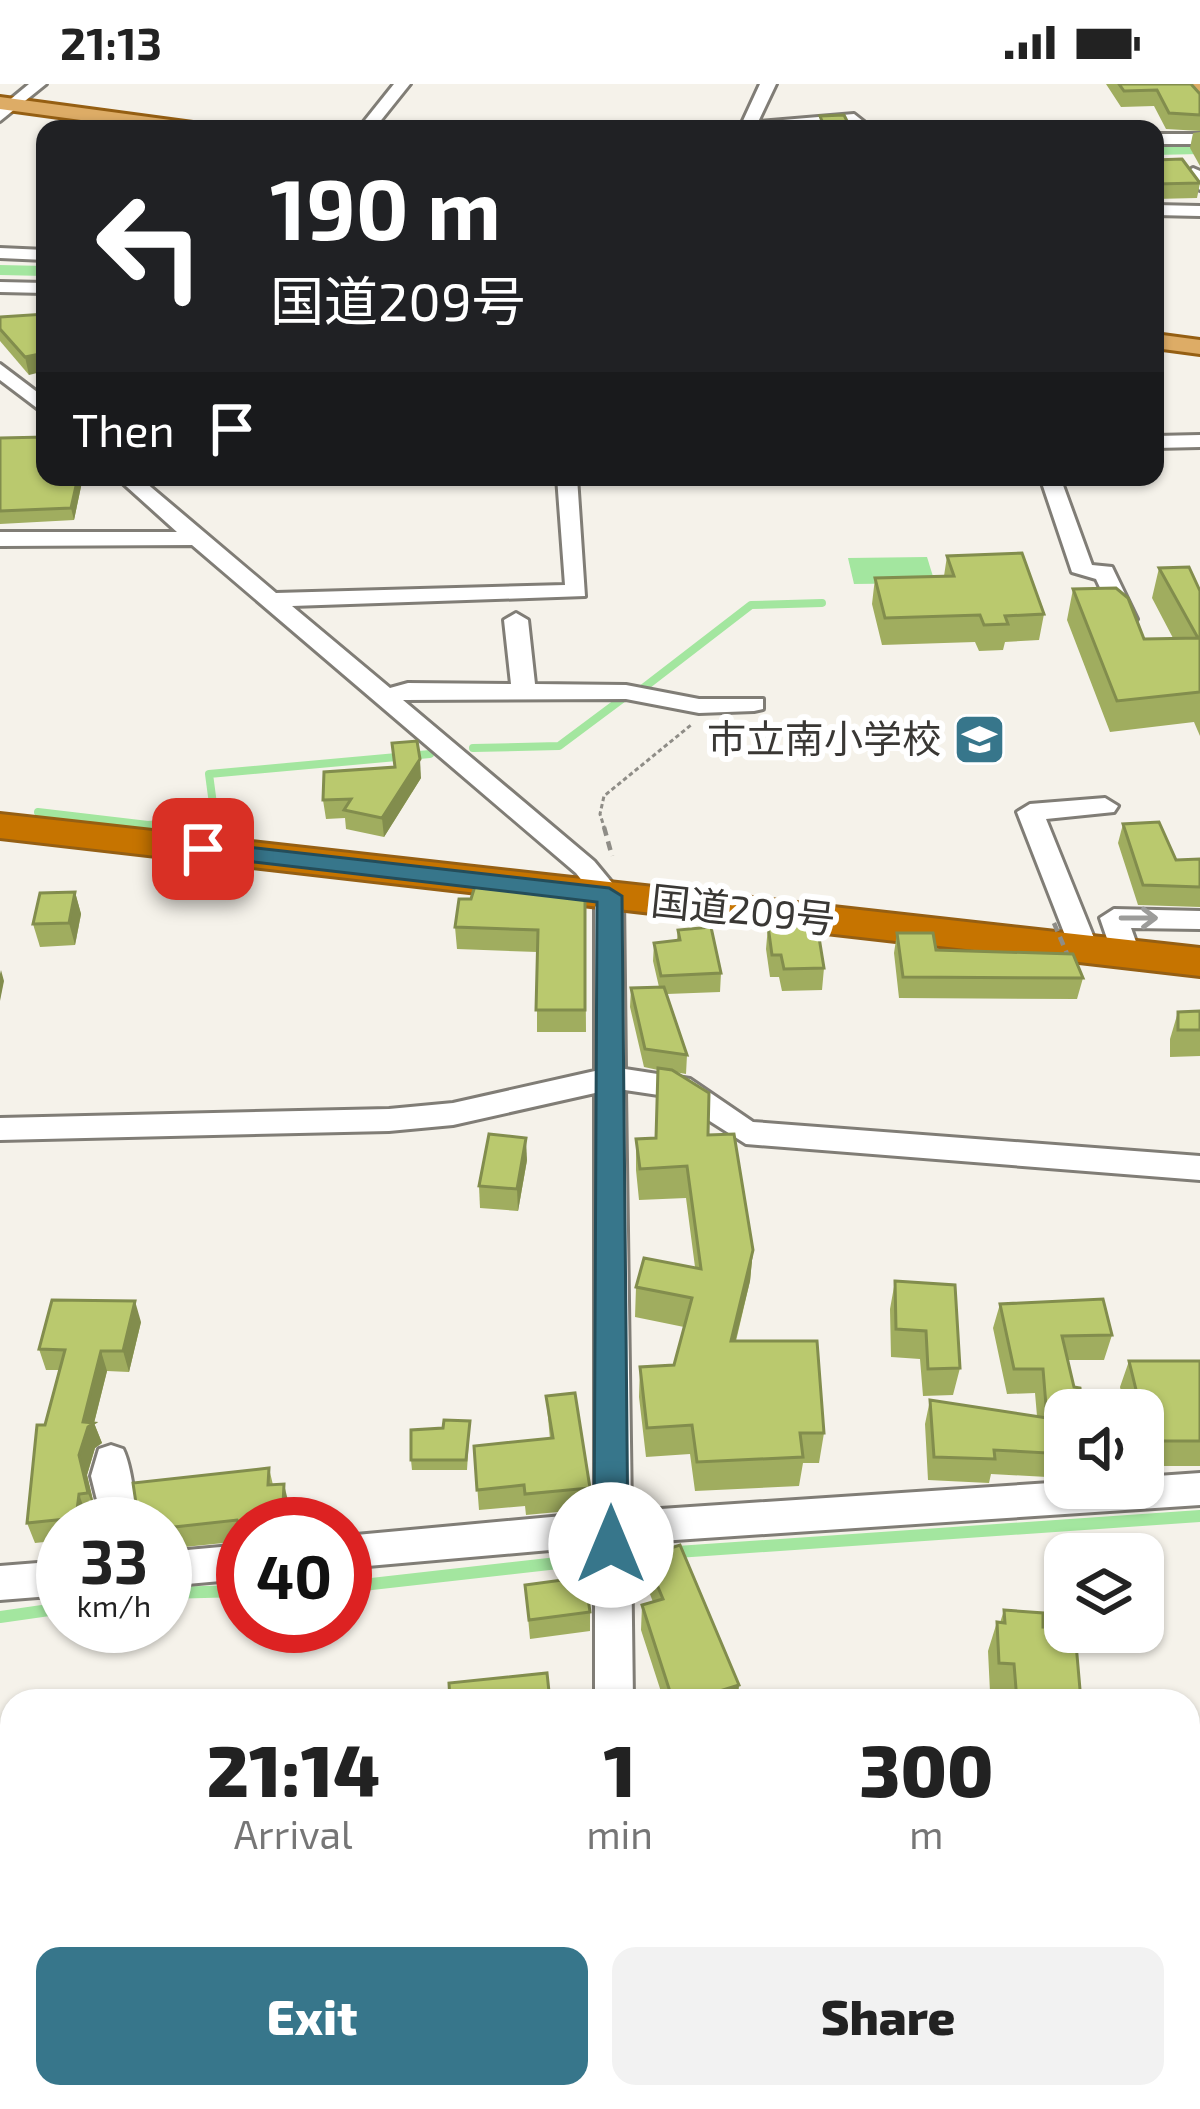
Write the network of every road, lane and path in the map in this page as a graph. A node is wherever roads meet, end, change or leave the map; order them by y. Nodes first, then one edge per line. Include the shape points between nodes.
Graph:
1 (38, 84) edge
2 (402, 84) edge
3 (768, 84) edge
4 (1194, 84) edge
5 (1200, 92) edge
6 (5, 108) edge
7 (112, 120) edge
8 (373, 120) edge
9 (752, 120) edge
10 (819, 120) edge
11 (856, 120) edge
12 (1164, 139) edge
13 (1200, 139) edge
14 (1164, 210) edge
15 (1200, 211) edge
16 (0, 253) edge
17 (36, 255) edge
18 (0, 287) edge
19 (36, 288) edge
20 (1164, 341) edge
21 (1200, 347) edge
22 (0, 370) edge
23 (36, 400) edge
24 (1200, 441) edge
25 (1164, 442) edge
26 (137, 486) edge
27 (568, 486) edge
28 (1053, 486) edge
29 (0, 538) edge
30 (198, 538) junction
31 (268, 600) junction
32 (1125, 619) edge
33 (516, 620) dead end
34 (524, 692) junction
35 (385, 698) junction
36 (754, 704) dead end
37 (714, 706) junction
38 (1106, 806) dead end
39 (0, 826) edge
40 (611, 877) junction
41 (1200, 920) edge
42 (1070, 945) junction
43 (1126, 953) junction
44 (1200, 962) edge
45 (613, 1078) junction
46 (0, 1129) edge
47 (1200, 1168) edge
48 (111, 1460) dead end
49 (1200, 1490) edge
50 (114, 1497) edge
51 (611, 1551) junction
52 (372, 1552) edge
53 (36, 1580) edge
54 (0, 1583) edge
55 (614, 1689) edge

1 - 6 street
2 - 8 street
3 - 9 street
4 - 5 main road
6 - 7 main road
10 - 11 street
12 - 13 street
14 - 15 street
16 - 17 street
18 - 19 street
20 - 21 main road
22 - 23 street
24 - 25 street
26 - 30 street
27 - 31 street via 577,591
28 - 32 street via 1083,572 1104,572
29 - 30 street
30 - 31 street
31 - 35 street
33 - 34 street
34 - 35 street via 408,690
34 - 37 street via 626,692
35 - 40 street via 594,875
36 - 37 street
37 - 40 path via 604,796
38 - 42 street via 1030,812
39 - 40 highway, 国道209号
40 - 42 highway, 国道209号
40 - 45 street
43 -> 41 street via 1114,918
42 - 43 highway, 国道209号
43 - 44 highway, 国道209号
45 - 46 street via 389,1120
45 - 47 street via 679,1087 746,1133
45 - 51 street
48 - 50 street
49 - 51 street
51 - 52 street
51 - 55 street
53 - 54 street

